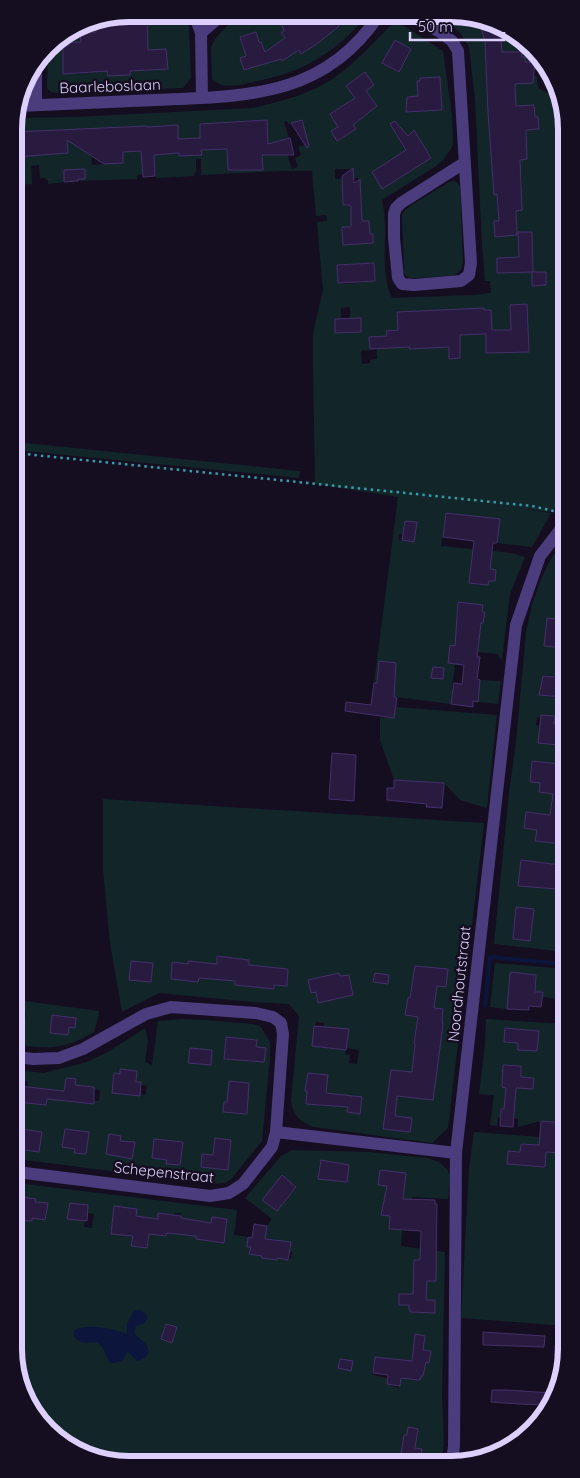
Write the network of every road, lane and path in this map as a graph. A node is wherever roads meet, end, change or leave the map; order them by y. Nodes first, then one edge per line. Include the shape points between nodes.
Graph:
1 (373, 22) edge
2 (422, 22) edge
3 (197, 23) edge
4 (213, 23) edge
5 (201, 33) junction
6 (36, 78) edge
7 (202, 98) junction
8 (36, 105) junction
9 (25, 106) edge
10 (464, 163) junction
11 (23, 454) edge
12 (558, 512) edge
13 (558, 533) edge
14 (22, 1058) edge
15 (276, 1132) junction
16 (456, 1153) junction
17 (22, 1173) edge
18 (453, 1456) edge

1 - 7 street, Baarleboslaan via 352,48 310,76 284,87 253,94
2 - 10 street via 452,41 458,51
3 - 5 street
4 - 5 street
5 - 7 street
6 - 8 street
7 - 8 street, Baarleboslaan
8 - 9 street, Baarleboslaan
10 - 10 street via 471,263 469,275 461,281 402,284 398,278 394,238 396,208
11 - 12 path via 532,506
13 - 16 street, Noordhoutstraat via 540,556 516,625
14 - 15 street, Schepenstraat via 59,1058 84,1049 146,1014 171,1008 273,1017 281,1023 283,1034
15 - 16 street
15 - 17 street, Schepenstraat via 272,1147 243,1184 229,1193 210,1196
16 - 18 street, Noordhoutstraat

